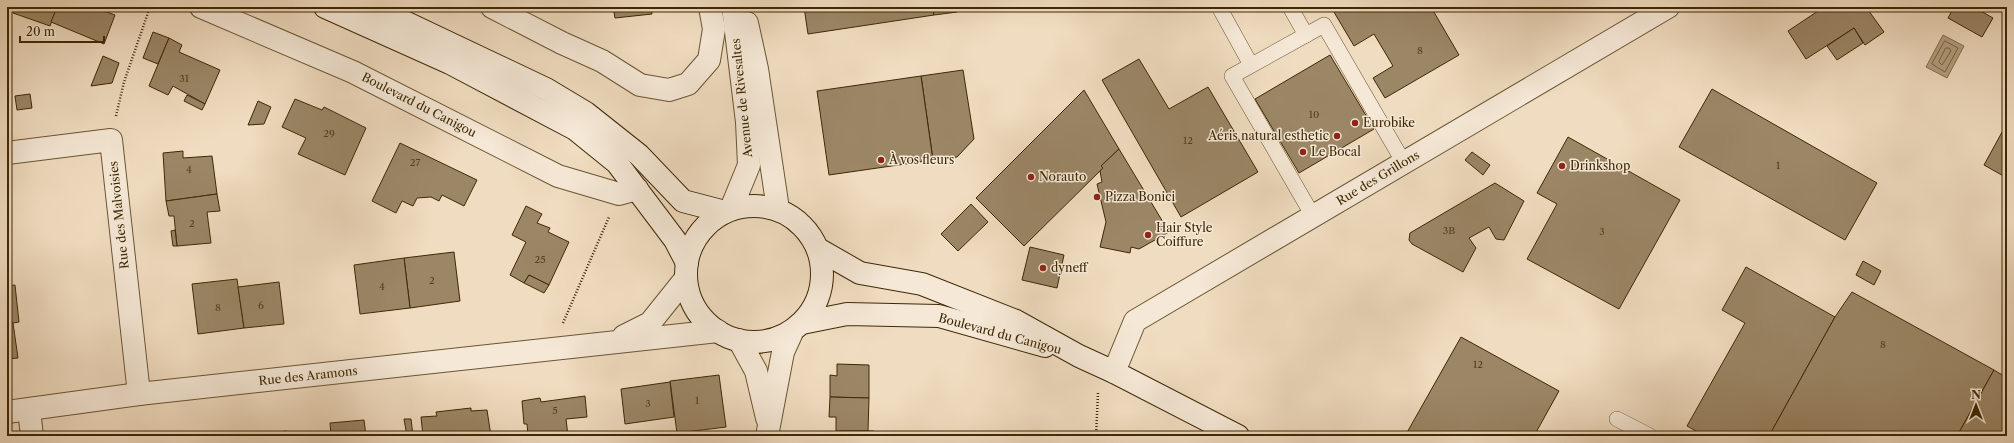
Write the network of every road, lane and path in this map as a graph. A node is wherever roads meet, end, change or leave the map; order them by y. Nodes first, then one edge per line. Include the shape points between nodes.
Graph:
1 (150, 7) edge
2 (201, 7) edge
3 (325, 7) edge
4 (492, 7) edge
5 (710, 7) edge
6 (733, 7) edge
7 (743, 7) edge
8 (1219, 7) edge
9 (1290, 7) edge
10 (1668, 7) edge
11 (381, 9) edge
12 (1306, 35) junction
13 (1251, 65) junction
14 (111, 140) junction
15 (7, 153) edge
16 (1404, 163) junction
17 (628, 191) junction
18 (778, 209) junction
19 (728, 211) junction
20 (1313, 216) junction
21 (818, 249) junction
22 (686, 270) junction
23 (797, 326) junction
24 (718, 331) junction
25 (739, 340) junction
26 (610, 342) junction
27 (551, 349) junction
28 (1079, 356) junction
29 (1106, 369) junction
30 (139, 394) junction
31 (29, 410) junction
32 (7, 412) edge
33 (1617, 419) dead end
34 (768, 430) edge
35 (32, 436) edge
36 (1096, 436) edge
37 (1238, 436) edge
38 (1650, 436) edge

1 - 14 path via 124,82
2 - 17 street, Boulevard du Canigou via 353,72 558,176
3 - 17 street via 450,63 575,130 617,163
4 - 5 street, Avenue de Rivesaltes via 602,61 640,85 669,90 688,84 709,60 714,29
6 - 19 street, Avenue de Rivesaltes via 747,122 749,166
7 - 18 street, Avenue de Rivesaltes via 757,69
8 - 13 lane
9 - 12 lane
10 - 16 street, Rue des Grillons
11 - 19 street via 552,93 586,113 639,155 683,201
12 - 13 lane
12 - 16 lane via 1324,25
13 - 20 lane via 1232,76
14 - 15 street
14 - 30 street, Rue des Malvoisies
16 - 20 street, Rue des Grillons
17 - 22 street via 675,240
17 - 27 path
18 - 19 street via 747,206
18 - 21 street via 795,219 809,232
19 - 22 street via 707,224 694,242
20 - 29 street, Rue des Grillons via 1135,321
21 - 23 street via 822,269 821,288 814,307
21 - 28 street, Boulevard du Canigou via 860,272 922,284 1016,321
22 - 24 street via 690,299 702,317
22 - 26 street, Rue des Aramons via 650,323
23 - 25 street via 776,338 758,342
23 - 28 street, Boulevard du Canigou via 847,314 939,316
23 - 34 street via 783,352
24 - 25 street
24 - 26 street, Rue des Aramons
25 - 34 street via 756,371
26 - 27 street, Rue des Aramons
27 - 30 street, Rue des Aramons
28 - 29 street, Boulevard du Canigou
29 - 36 path
29 - 37 street, Boulevard du Canigou
30 - 31 street, Rue des Aramons
31 - 32 street, Rue des Aramons
31 - 35 street
33 - 38 lane

